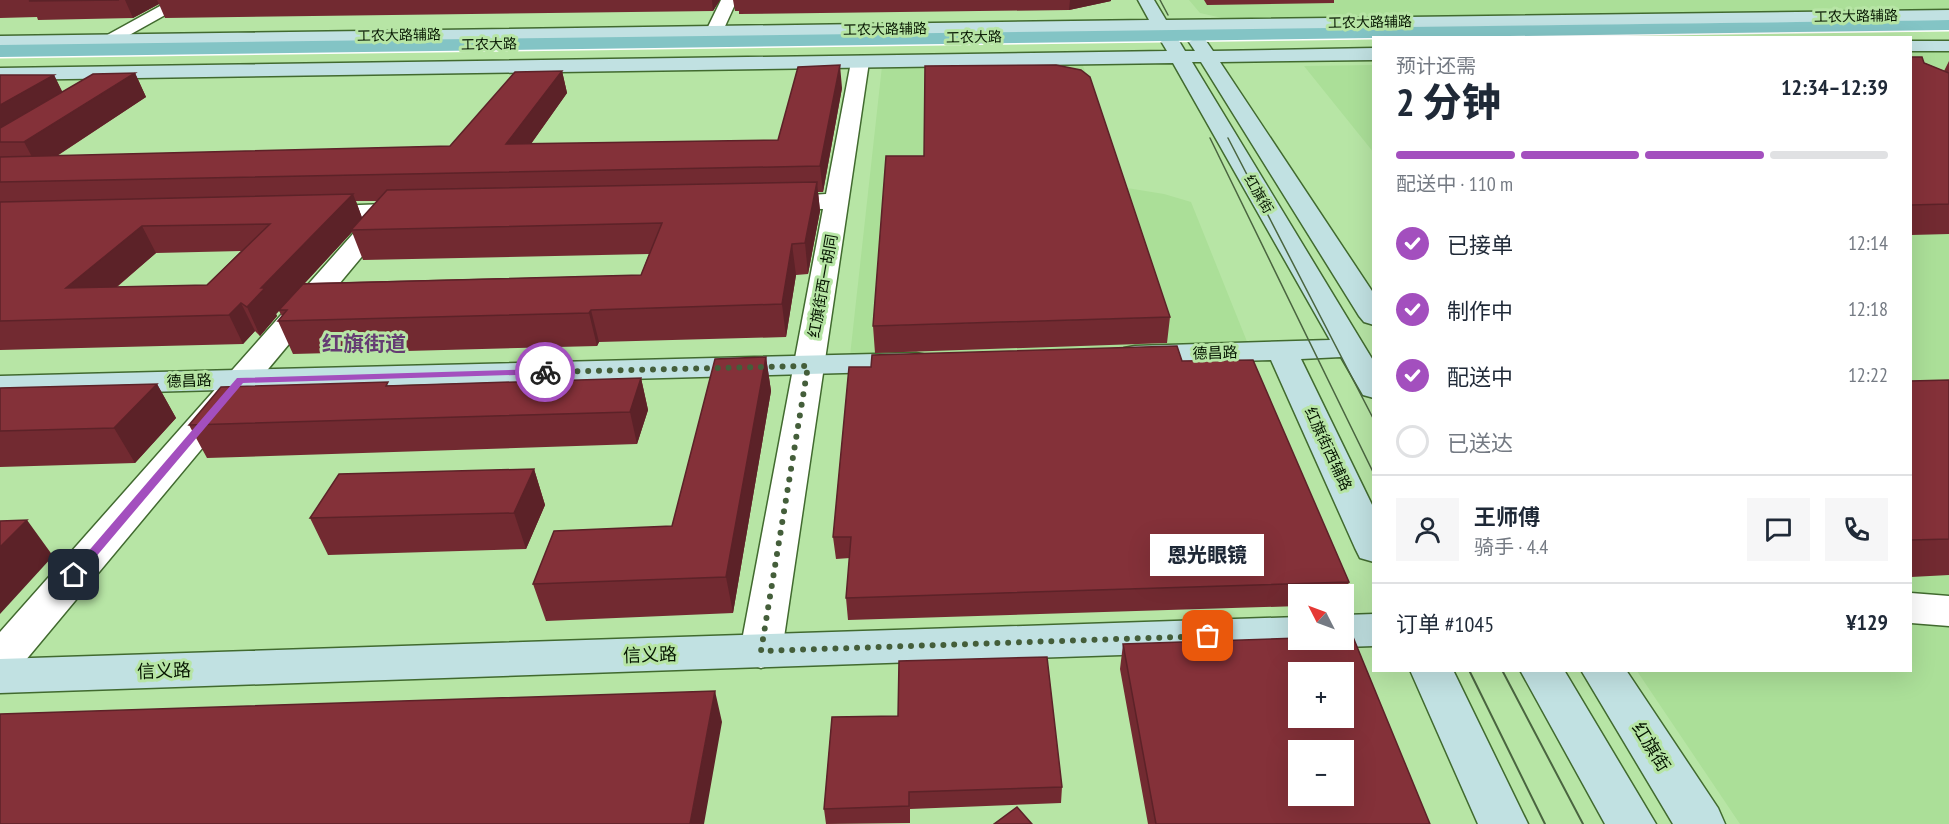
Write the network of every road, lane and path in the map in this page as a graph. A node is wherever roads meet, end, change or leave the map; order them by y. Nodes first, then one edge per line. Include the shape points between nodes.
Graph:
1 (184, 0) edge
2 (729, 0) edge
3 (1146, 0) edge
4 (1176, 8) dead end
5 (1949, 15) edge
6 (1756, 17) junction
7 (1949, 24) edge
8 (715, 31) junction
9 (1818, 33) edge
10 (1949, 34) edge
11 (1545, 36) edge
12 (1730, 36) edge
13 (1372, 38) edge
14 (109, 39) junction
15 (1182, 40) junction
16 (0, 41) edge
17 (1372, 42) edge
18 (1912, 46) edge
19 (1949, 46) edge
20 (0, 51) edge
21 (1372, 54) edge
22 (1082, 59) junction
23 (860, 62) junction
24 (0, 63) edge
25 (128, 73) junction
26 (0, 74) edge
27 (98, 91) edge
28 (1202, 98) junction
29 (838, 201) junction
30 (755, 203) edge
31 (435, 210) edge
32 (388, 211) junction
33 (294, 213) edge
34 (1372, 313) edge
35 (1350, 348) junction
36 (1282, 351) junction
37 (1105, 356) edge
38 (939, 362) edge
39 (808, 366) junction
40 (241, 380) junction
41 (1372, 385) edge
42 (0, 386) edge
43 (1372, 544) edge
44 (1912, 608) edge
45 (1949, 611) edge
46 (1372, 630) edge
47 (1354, 631) edge
48 (1288, 633) edge
49 (761, 651) junction
50 (0, 661) edge
51 (1432, 672) edge
52 (1542, 672) edge
53 (1603, 672) edge
54 (0, 676) edge
55 (1503, 824) edge
56 (1631, 824) edge
57 (1700, 824) edge

1 - 14 street
2 - 8 street
3 - 15 street, 红旗街
4 - 15 street, 红旗街
5 - 6 street, 工农大路辅路
6 - 9 main road
6 - 15 street, 工农大路辅路
7 - 9 main road, 工农大路
8 - 14 street, 工农大路辅路
8 - 15 street, 工农大路辅路
9 - 10 main road, 工农大路
9 - 11 main road, 工农大路
9 - 12 main road, 工农大路
13 - 15 main road, 工农大路
14 - 16 street, 工农大路辅路
15 - 17 main road, 工农大路
15 - 20 main road, 工农大路
15 - 21 street, 工农大路辅路
15 - 22 street, 工农大路辅路
15 - 24 main road, 工农大路
15 - 28 street, 红旗街
15 - 34 street, 红旗街
18 - 19 street
22 - 23 street, 工农大路辅路
22 - 28 street via 1165,80
23 - 25 street, 工农大路辅路
23 - 29 street, 红旗街西一胡同
25 - 26 street, 工农大路辅路
25 - 27 street
28 - 35 street, 红旗街
29 - 30 street
29 - 39 street, 红旗街西一胡同
31 - 32 street
32 - 33 street
32 - 40 street
35 - 36 street, 德昌路
35 - 41 street, 红旗街
36 - 37 street, 德昌路
36 - 43 street, 红旗街西辅路
38 - 39 street, 德昌路
39 - 40 street, 德昌路
39 - 49 street, 红旗街西一胡同
40 - 42 street, 德昌路
40 - 50 street
44 - 45 street
46 - 47 street
48 - 49 street, 信义路
49 - 54 street, 信义路
51 - 55 street
52 - 56 street
53 - 57 street, 红旗街

